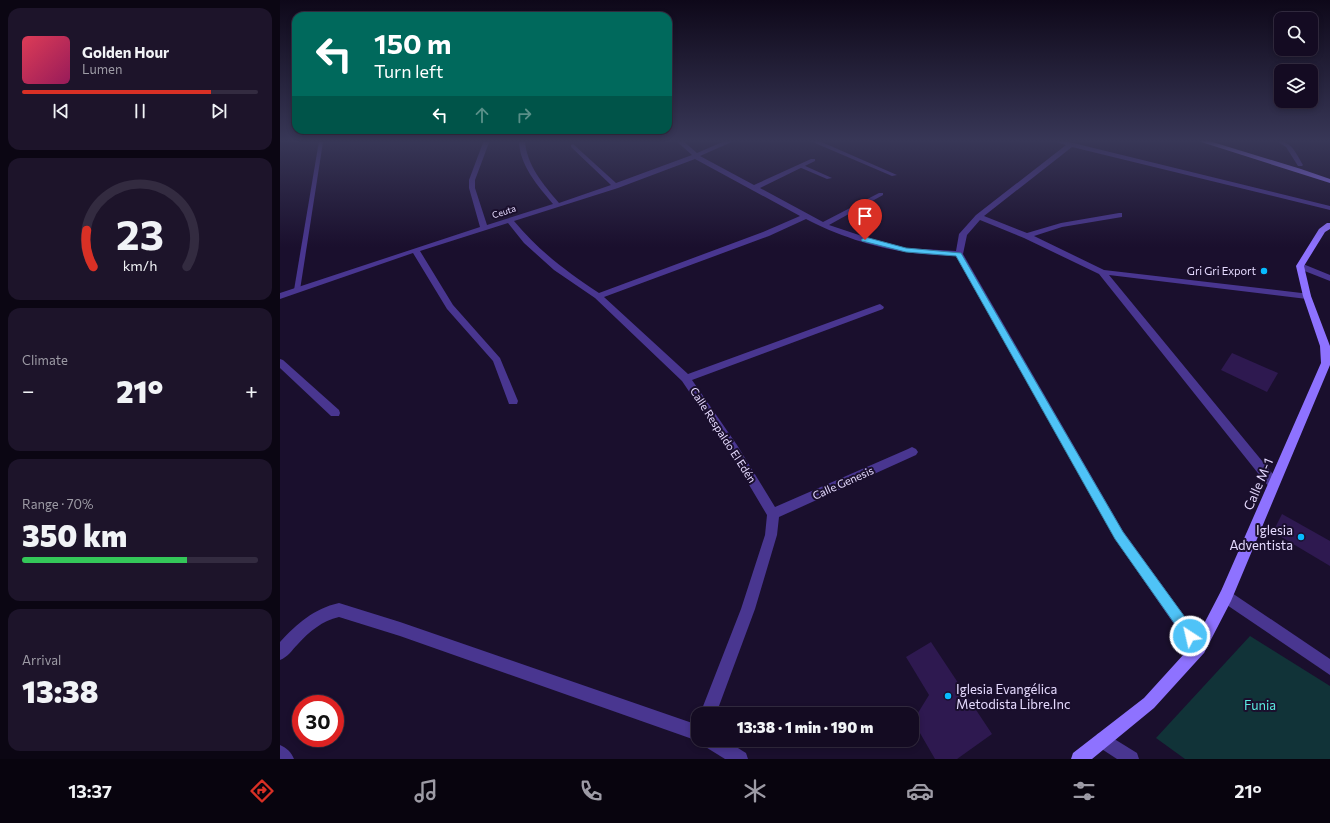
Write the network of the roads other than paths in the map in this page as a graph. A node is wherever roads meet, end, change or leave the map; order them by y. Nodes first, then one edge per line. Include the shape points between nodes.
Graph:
1 (316, 175) edge
2 (474, 175) edge
3 (536, 175) edge
4 (604, 175) edge
5 (644, 175) edge
6 (732, 175) edge
7 (781, 175) edge
8 (823, 175) edge
9 (1030, 175) edge
10 (1196, 175) edge
11 (1314, 175) edge
12 (829, 178) dead end
13 (1330, 181) edge
14 (615, 186) junction
15 (754, 188) junction
16 (881, 194) dead end
17 (557, 205) junction
18 (1330, 208) edge
19 (1119, 215) dead end
20 (805, 216) junction
21 (979, 217) junction
22 (510, 220) junction
23 (823, 225) junction
24 (1330, 225) edge
25 (484, 229) junction
26 (1027, 236) junction
27 (415, 250) junction
28 (959, 254) junction
29 (1300, 266) junction
30 (1102, 272) junction
31 (1330, 278) edge
32 (297, 290) junction
33 (280, 296) edge
34 (598, 296) junction
35 (1307, 296) junction
36 (880, 307) dead end
37 (1327, 347) edge
38 (280, 362) edge
39 (686, 378) junction
40 (513, 401) dead end
41 (335, 413) dead end
42 (912, 452) dead end
43 (1273, 483) junction
44 (773, 514) junction
45 (1226, 596) junction
46 (1199, 648) junction
47 (280, 653) edge
48 (1330, 668) edge
49 (711, 707) edge
50 (691, 731) edge
51 (1104, 740) junction
52 (721, 747) edge
53 (280, 753) edge
54 (286, 759) edge
55 (740, 759) edge
56 (1079, 759) edge
57 (1131, 759) edge

1 - 32 lane
2 - 25 street via 472,188
3 - 17 street
4 - 14 street
5 - 14 street, Ceuta
6 - 15 street
7 - 15 street
8 - 12 lane
9 - 21 street
10 - 18 street
11 - 13 street
14 - 17 street, Ceuta
15 - 20 street
16 - 23 street
17 - 22 street, Ceuta
19 - 26 street via 1069,223
20 - 23 street
20 - 34 street via 766,234
21 - 26 street
21 - 28 street via 963,234
22 - 25 street, Ceuta
22 - 34 street, Calle Respaldo El Edén via 527,241 557,268
23 - 28 street via 865,240 906,250
24 - 29 street via 1322,231
25 - 27 street, Ceuta
26 - 30 street
27 - 32 street, Ceuta
27 - 40 street via 450,307 497,360
28 - 46 street via 1119,535
29 - 31 street
29 - 35 street, Calle M-1
30 - 35 street
30 - 43 street
32 - 33 street, Ceuta
34 - 39 street, Calle Respaldo El Edén
35 - 37 street, Calle M-1
36 - 39 street
37 - 43 street, Calle M-1 via 1326,363
38 - 41 street
39 - 44 street, Calle Respaldo El Edén
42 - 44 street, Calle Genesis
43 - 45 street, Calle M-1
44 - 49 street via 771,534 748,608
45 - 46 street, Calle M-1
45 - 48 street
46 - 51 street, Calle M-1 via 1149,702
47 - 50 street via 312,619 329,611 339,610
51 - 56 street, Calle M-1
51 - 57 street
52 - 55 street
53 - 54 street

